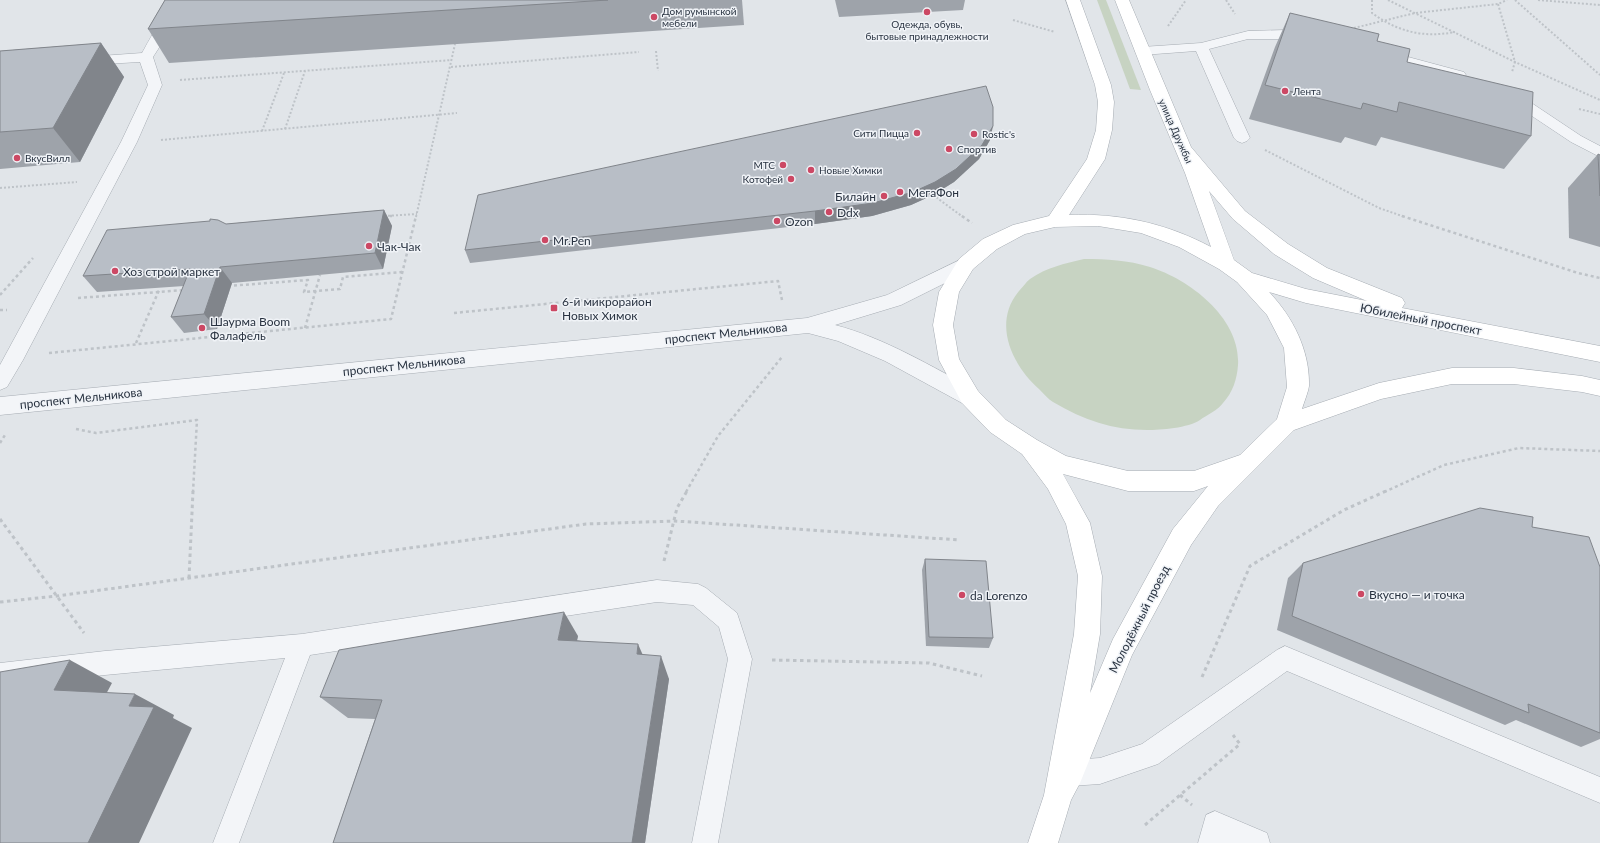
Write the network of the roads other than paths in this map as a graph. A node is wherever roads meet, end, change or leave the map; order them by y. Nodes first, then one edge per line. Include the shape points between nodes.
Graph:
1 (1073, 0) edge
2 (1122, 0) edge
3 (186, 18) edge
4 (1318, 36) edge
5 (1201, 47) junction
6 (1142, 51) junction
7 (1371, 51) edge
8 (146, 57) junction
9 (70, 62) edge
10 (1470, 78) edge
11 (1498, 89) edge
12 (1242, 138) road end
13 (1183, 148) junction
14 (1600, 152) edge
15 (1055, 221) junction
16 (966, 264) junction
17 (1226, 264) junction
18 (1244, 277) junction
19 (807, 326) junction
20 (1484, 331) junction
21 (1600, 354) edge
22 (0, 382) edge
23 (1600, 388) edge
24 (970, 397) junction
25 (0, 406) edge
26 (1286, 424) junction
27 (1028, 447) junction
28 (1249, 461) junction
29 (302, 645) junction
30 (0, 675) edge
31 (1064, 784) junction
32 (1600, 790) edge
33 (226, 843) edge
34 (705, 843) edge
35 (1043, 843) edge
36 (1211, 843) edge
37 (1257, 843) edge

1 - 15 main road via 1103,86 1106,102 1104,130 1096,159
2 - 6 main road, улица Дружбы
3 - 8 lane via 174,19 166,26
4 - 5 lane via 1248,35
5 - 6 lane
5 - 12 lane
6 - 13 main road, улица Дружбы
7 - 10 lane
8 - 9 lane
8 - 22 lane via 155,85 110,179
11 - 14 lane
13 - 17 main road, улица Дружбы
13 - 20 main road via 1239,215 1281,249 1320,273 1372,295
15 - 16 main road via 1020,229 990,244
15 - 17 main road via 1098,220 1143,227 1186,242
16 - 19 street, проспект Мельникова via 894,300
16 - 24 main road via 949,292 943,325 949,360
17 - 18 main road
18 - 20 main road, Юбилейный проспект via 1306,296
18 - 26 main road via 1275,311 1294,348 1298,387
19 - 24 street, проспект Мельникова via 843,335 892,355
19 - 25 street, проспект Мельникова
20 - 21 main road, Юбилейный проспект
23 - 26 main road via 1514,376 1452,376 1379,391
24 - 27 main road via 998,426
26 - 28 main road, Молодёжный проезд
27 - 28 main road via 1061,464 1128,481 1194,481
27 - 31 main road, Молодёжный проезд via 1056,482 1078,522 1090,576 1087,634
28 - 31 main road, Молодёжный проезд via 1210,499 1182,537 1122,648
29 - 30 lane
29 - 33 lane
29 - 34 lane via 657,590 698,595 729,620 740,659
31 - 32 lane via 1149,755 1285,658
31 - 35 main road, Молодёжный проезд
36 - 37 lane via 1215,824

